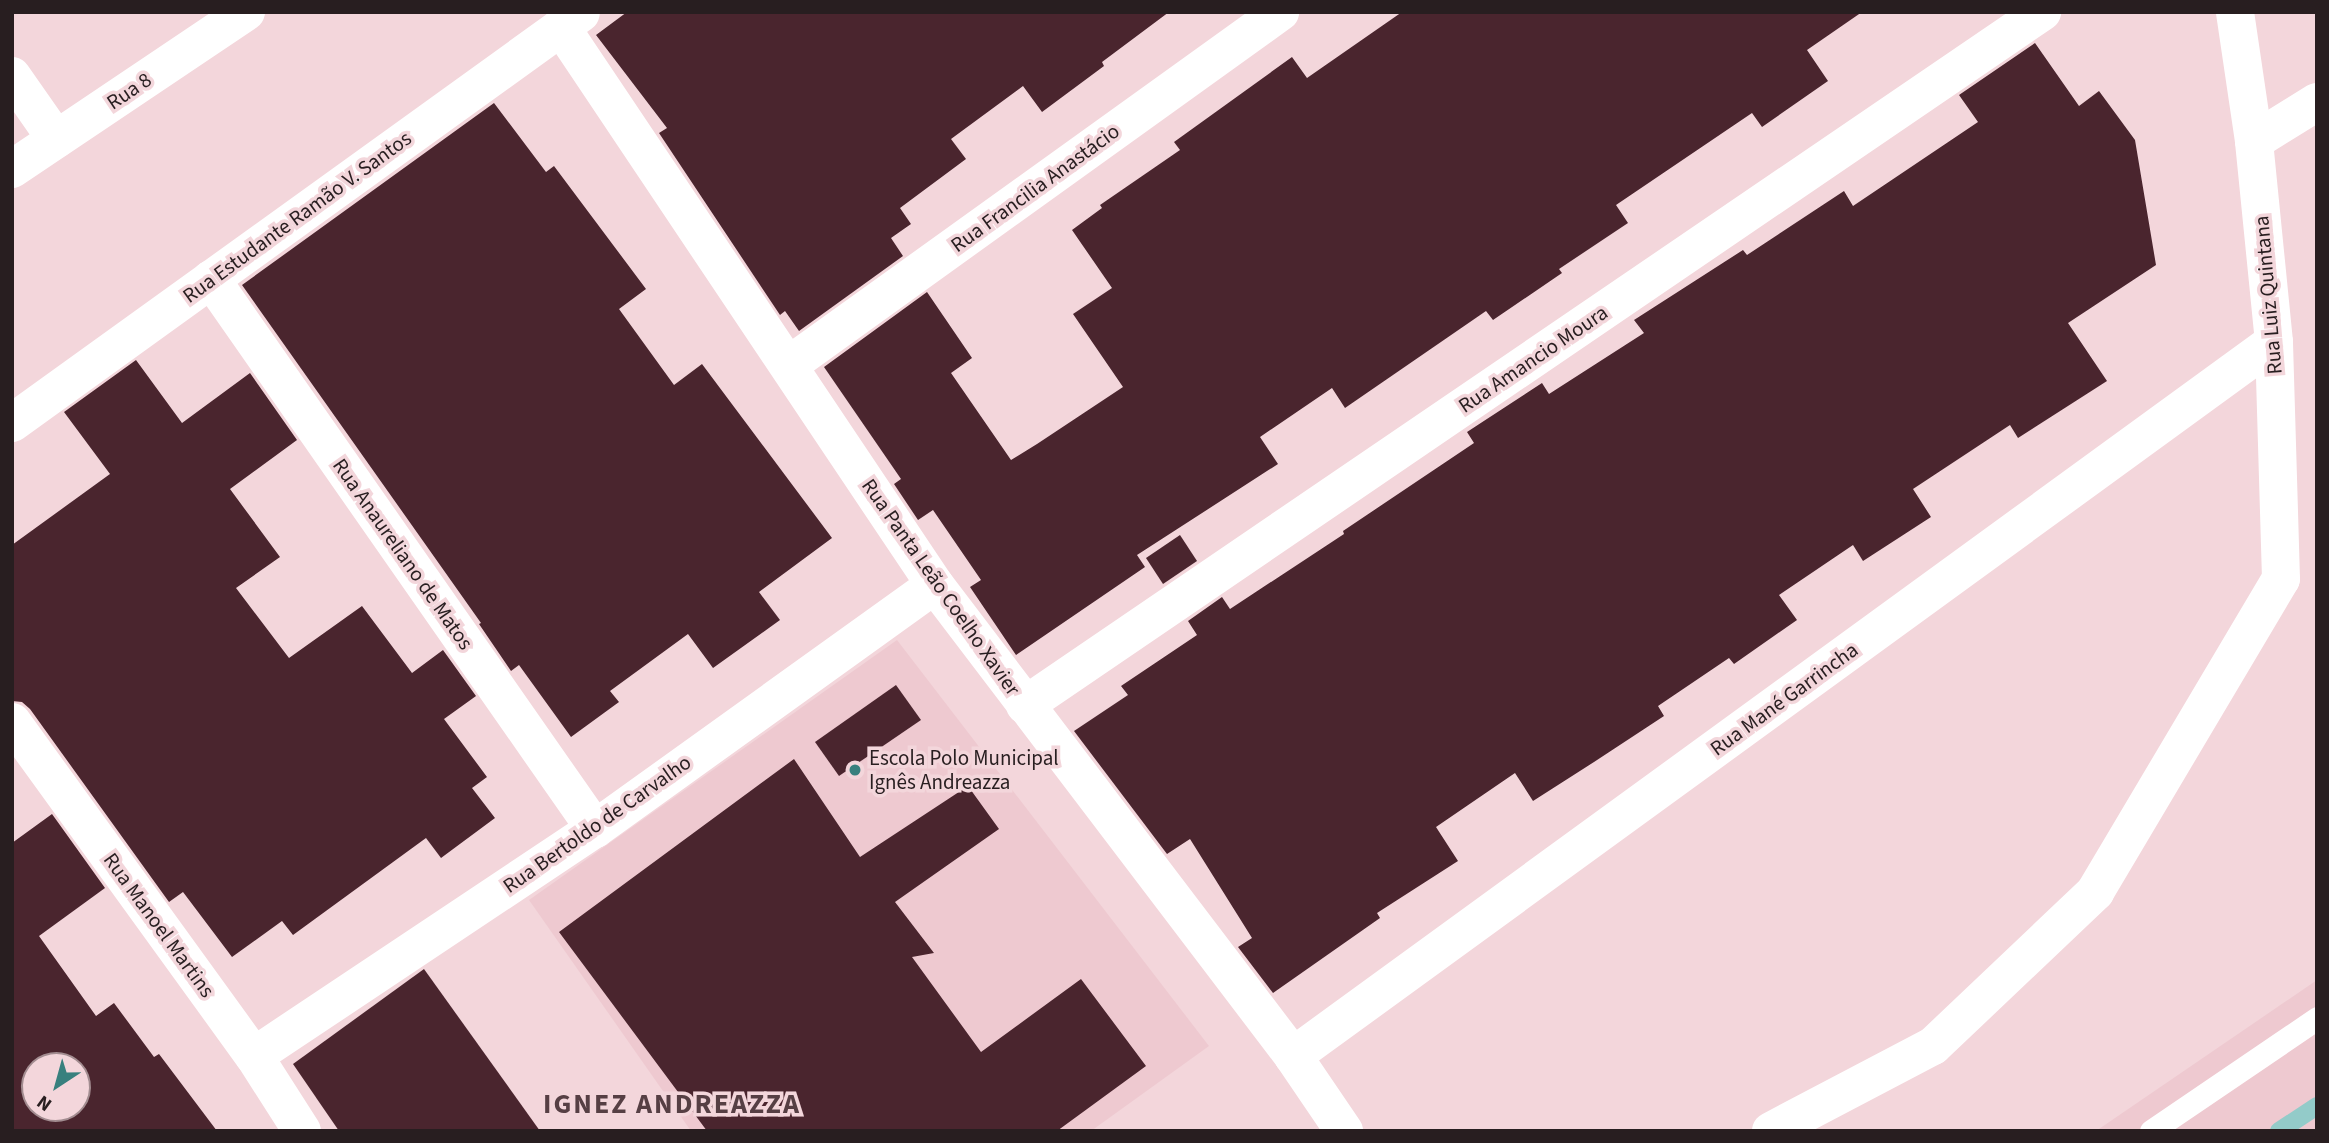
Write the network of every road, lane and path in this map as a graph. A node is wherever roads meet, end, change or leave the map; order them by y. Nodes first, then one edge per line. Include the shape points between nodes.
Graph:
1 (246, 12) edge
2 (1280, 12) edge
3 (2042, 12) edge
4 (2235, 12) edge
5 (571, 20) edge
6 (12, 76) edge
7 (2317, 102) edge
8 (56, 139) junction
9 (2254, 141) junction
10 (12, 169) edge
11 (211, 279) junction
12 (2274, 342) junction
13 (789, 365) junction
14 (12, 423) edge
15 (935, 585) junction
16 (1025, 705) junction
17 (12, 722) edge
18 (595, 829) junction
19 (2317, 1018) edge
20 (254, 1056) junction
21 (1293, 1056) junction
22 (302, 1131) edge
23 (1344, 1131) edge
24 (1771, 1131) edge
25 (2151, 1131) edge

1 - 8 street, Rua 8
2 - 13 street, Rua Francilia Anastácio
3 - 16 street, Rua Amancio Moura
4 - 9 street, Rua Luiz Quintana
5 - 11 street, Rua Estudante Ramão V. Santos
5 - 13 street, Rua Panta Leão Coelho Xavier
6 - 8 street
7 - 9 street
8 - 10 street, Rua 8
9 - 12 street, Rua Luiz Quintana
11 - 14 street, Rua Estudante Ramão V. Santos
11 - 18 street, Rua Anaureliano de Matos
12 - 21 street, Rua Mané Garrincha
12 - 24 street, Rua Luiz Quintana via 2281,579 2095,892 1933,1046
13 - 15 street, Rua Panta Leão Coelho Xavier
15 - 16 street, Rua Panta Leão Coelho Xavier
15 - 18 street, Rua Bertoldo de Carvalho
16 - 21 street, Rua Panta Leão Coelho Xavier
17 - 20 street, Rua Manoel Martins
18 - 20 street, Rua Bertoldo de Carvalho
19 - 25 lane
20 - 22 street, Rua Manoel Martins
21 - 23 street, Rua Panta Leão Coelho Xavier

